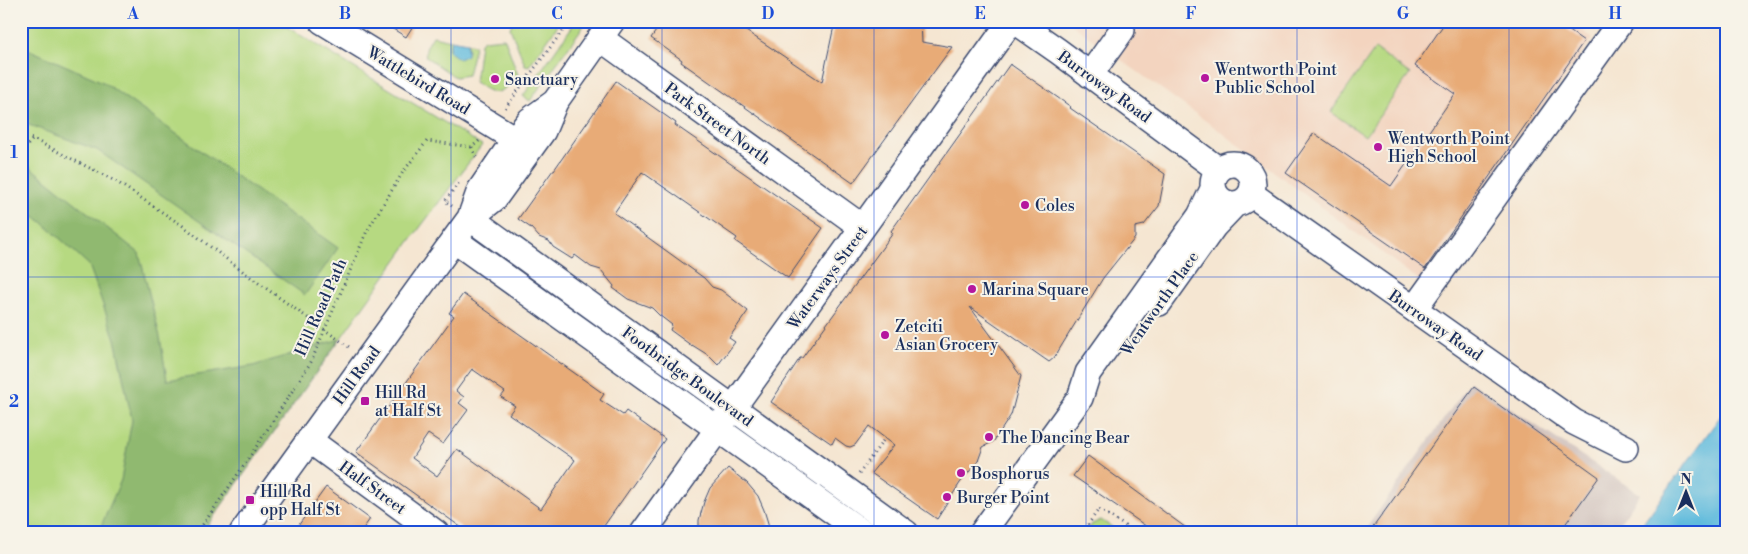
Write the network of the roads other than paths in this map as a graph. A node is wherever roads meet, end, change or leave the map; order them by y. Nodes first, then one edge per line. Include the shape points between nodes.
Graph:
1 (322, 21) edge
2 (1011, 21) edge
3 (1015, 21) edge
4 (1621, 21) edge
5 (606, 29) edge
6 (1122, 30) dead end
7 (1090, 74) junction
8 (555, 102) junction
9 (515, 139) junction
10 (1216, 179) junction
11 (1243, 199) junction
12 (470, 218) junction
13 (862, 227) junction
14 (454, 240) junction
15 (1414, 309) junction
16 (1080, 398) junction
17 (733, 408) junction
18 (718, 429) junction
19 (309, 440) junction
20 (1626, 448) dead end
21 (242, 533) edge
22 (436, 533) edge
23 (643, 533) edge
24 (863, 533) edge
25 (906, 533) edge
26 (982, 533) edge

1 - 9 street, Wattlebird Road
2 - 13 street, Waterways Street
3 - 7 street, Burroway Road
4 - 15 street
5 - 8 street, Hill Road
5 - 13 street, Park Street North
6 - 7 street
7 - 10 street, Burroway Road
8 - 9 street, Hill Road via 530,120
8 - 12 street, Hill Road via 543,131 494,199
9 - 12 street, Hill Road via 480,190
10 - 11 street via 1221,201
10 - 11 street via 1230,164 1243,166 1253,182
10 - 16 street, Wentworth Place via 1200,216 1088,374
11 - 15 street, Burroway Road
11 - 16 street, Wentworth Place via 1214,226 1103,382
12 - 14 street, Hill Road
12 - 17 street, Footbridge Boulevard
13 - 17 street, Waterways Street
14 - 18 street, Footbridge Boulevard
14 - 19 street, Hill Road
15 - 20 street, Burroway Road via 1574,422
16 - 26 street, Wentworth Place
17 - 18 street, Waterways Street
17 - 25 street, Footbridge Boulevard
18 - 23 street, Waterways Street
18 - 24 street, Footbridge Boulevard
19 - 21 street, Hill Road
19 - 22 street, Half Street

